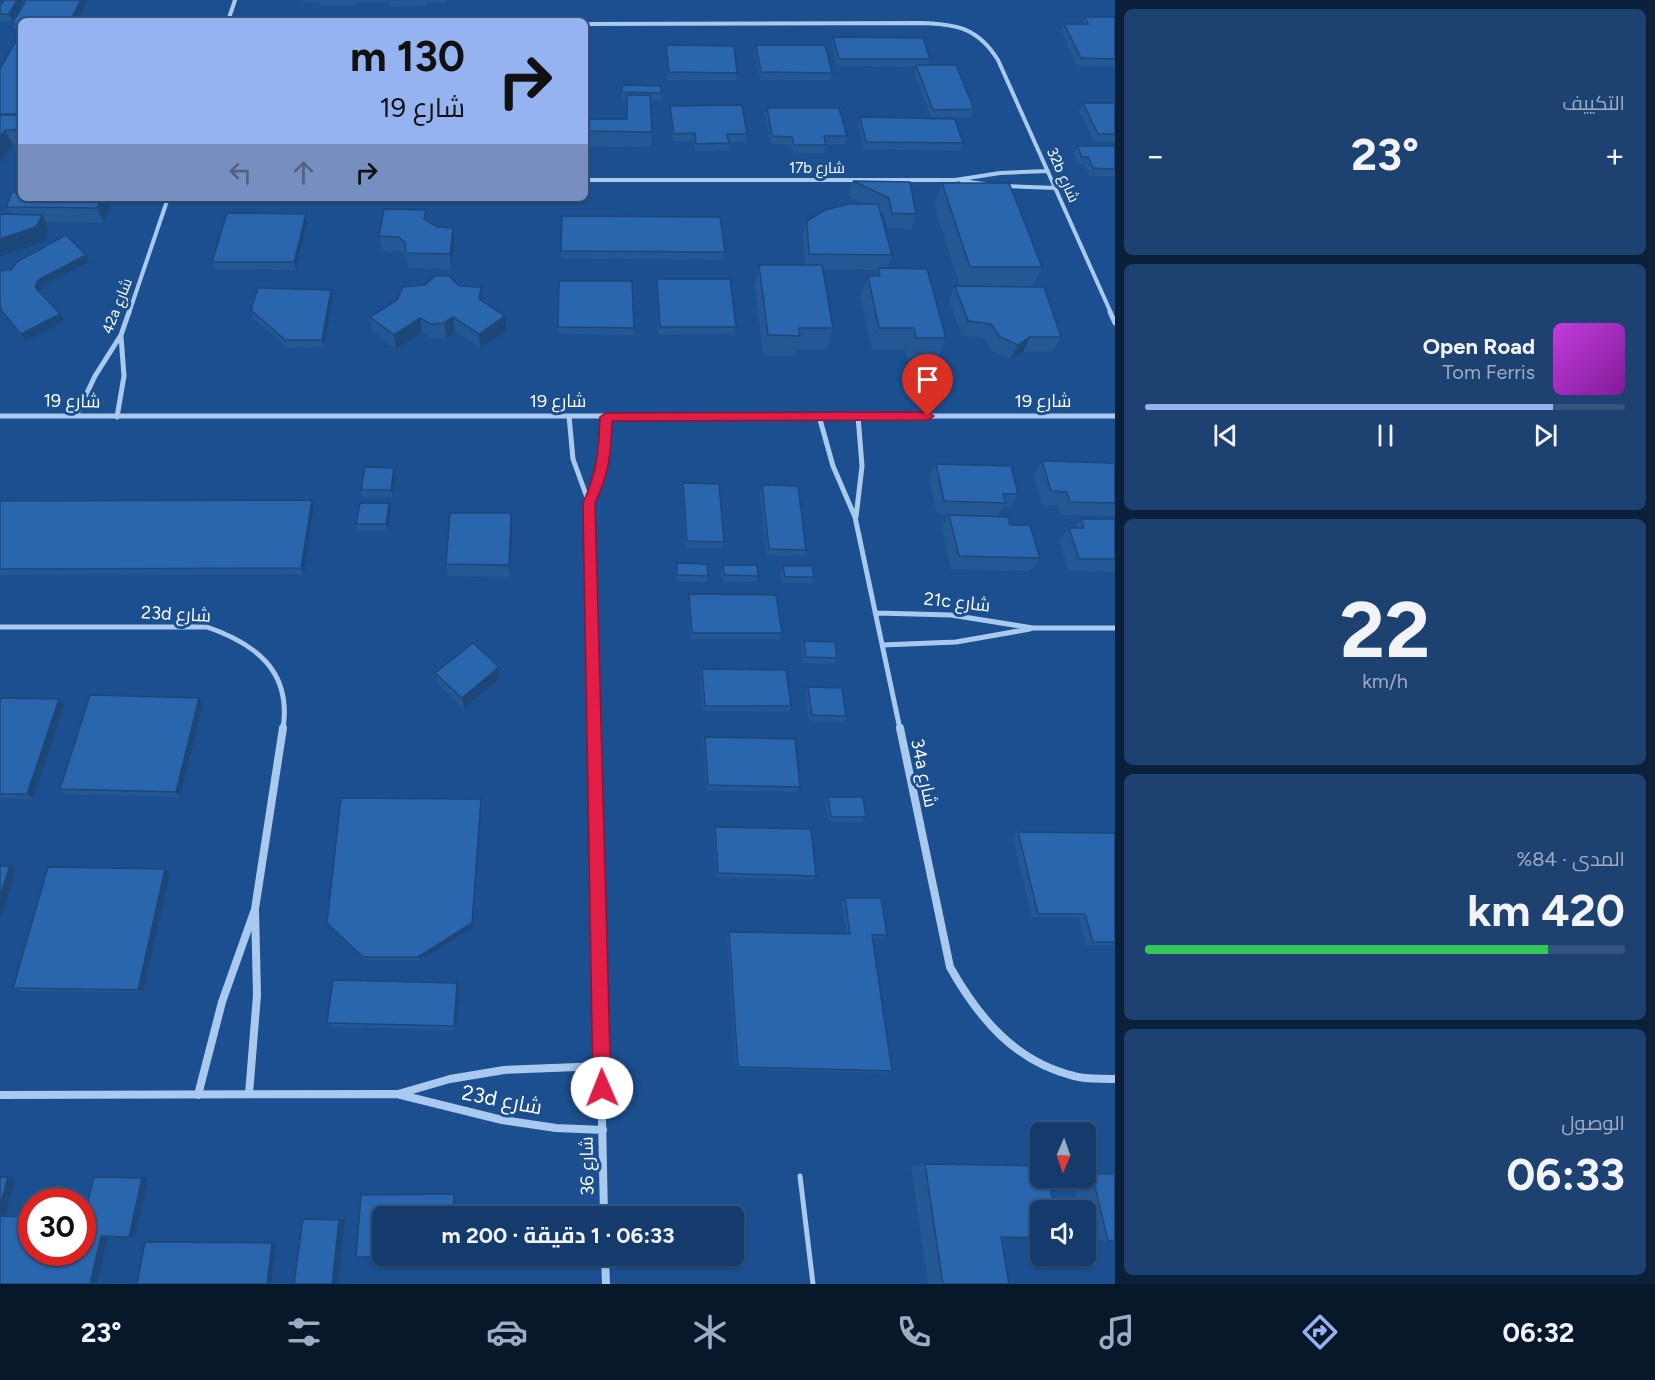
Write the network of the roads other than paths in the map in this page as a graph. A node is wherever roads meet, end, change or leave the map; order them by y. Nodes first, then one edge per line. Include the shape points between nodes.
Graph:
1 (235, 0) edge
2 (229, 18) edge
3 (588, 24) edge
4 (1048, 171) junction
5 (588, 180) edge
6 (955, 180) junction
7 (989, 184) edge
8 (997, 185) edge
9 (1056, 188) junction
10 (167, 201) edge
11 (1115, 323) edge
12 (121, 335) junction
13 (0, 416) edge
14 (76, 416) junction
15 (569, 416) junction
16 (819, 416) junction
17 (858, 416) junction
18 (1115, 416) edge
19 (117, 417) junction
20 (606, 417) junction
21 (589, 503) junction
22 (855, 517) junction
23 (876, 613) junction
24 (0, 627) edge
25 (1115, 627) edge
26 (1033, 628) junction
27 (882, 645) junction
28 (255, 909) junction
29 (602, 1066) junction
30 (1115, 1079) edge
31 (249, 1094) junction
32 (397, 1094) junction
33 (0, 1095) edge
34 (198, 1095) junction
35 (603, 1131) junction
36 (800, 1176) dead end
37 (604, 1206) edge
38 (605, 1266) edge
39 (606, 1284) edge
40 (813, 1284) edge

1 - 2 street
3 - 4 street, 32b شارع via 957,26 984,39 998,60
4 - 6 street, 17b شارع
4 - 9 street, 32b شارع
5 - 6 street, 17b شارع
6 - 7 street
8 - 9 street
9 - 11 street, 32b شارع
10 - 12 street, 42a شارع
12 - 14 street, 42a شارع
12 - 19 street via 123,376
13 - 14 street, شارع 19
14 - 19 street, شارع 19
15 - 19 street, شارع 19
15 - 20 street, شارع 19
15 - 21 street, شارع 36 via 573,459
16 - 17 street, شارع 19
16 - 20 street, شارع 19
16 - 22 street, 34a شارع via 833,466
17 - 18 street, شارع 19
17 - 22 street, 34a شارع via 862,465
20 - 21 street, شارع 36 via 604,460
21 - 29 street, شارع 36
22 - 23 street, 34a شارع
23 - 26 street, 21c شارع via 951,615
23 - 27 street, 34a شارع
24 - 28 street, 23d شارع via 207,627 237,637 261,654 277,678 284,723
25 - 26 street, 21c شارع
26 - 27 street, 21c شارع via 958,643
27 - 30 street, 34a شارع via 950,967 965,997 986,1024 1025,1056 1070,1076
28 - 31 street, 23d شارع via 257,995
28 - 34 street, 23d شارع via 223,994
29 - 32 street, 23d شارع via 504,1070 450,1079
29 - 35 street, شارع 36
31 - 32 street, 23d شارع
31 - 34 street, 23d شارع
32 - 35 street, 23d شارع via 501,1120
33 - 34 street, 23d شارع
35 - 37 street, شارع 36
36 - 40 lane
38 - 39 street

